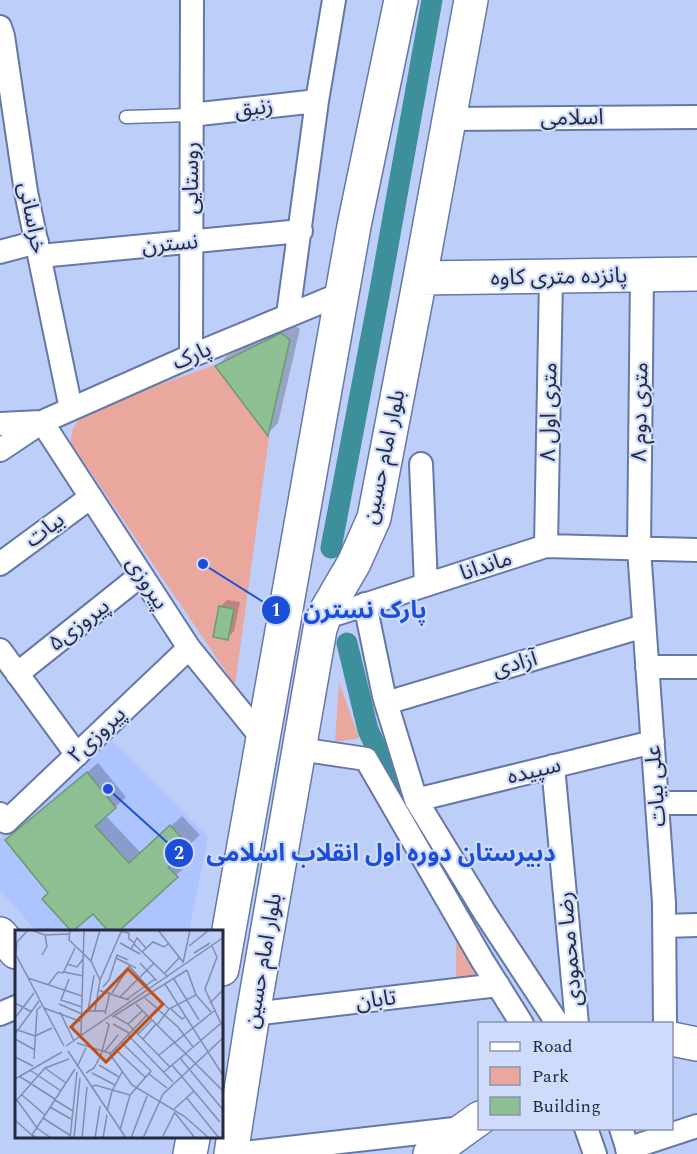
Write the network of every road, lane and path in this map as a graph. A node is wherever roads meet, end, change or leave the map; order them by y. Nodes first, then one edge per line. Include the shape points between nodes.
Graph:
1 (192, 0) edge
2 (334, 0) edge
3 (401, 0) edge
4 (471, 0) edge
5 (0, 27) edge
6 (317, 101) junction
7 (191, 115) junction
8 (126, 117) dead end
9 (697, 117) edge
10 (448, 119) junction
11 (301, 231) junction
12 (191, 242) junction
13 (38, 249) junction
14 (0, 252) edge
15 (697, 274) edge
16 (642, 276) junction
17 (420, 278) junction
18 (551, 278) junction
19 (343, 293) junction
20 (288, 315) junction
21 (191, 356) junction
22 (71, 409) junction
23 (42, 422) junction
24 (0, 424) edge
25 (0, 450) edge
26 (421, 464) dead end
27 (91, 497) junction
28 (297, 541) junction
29 (546, 546) junction
30 (639, 549) junction
31 (697, 550) edge
32 (0, 564) edge
33 (353, 565) junction
34 (141, 575) junction
35 (426, 585) junction
36 (365, 604) junction
37 (283, 618) junction
38 (324, 618) junction
39 (644, 626) junction
40 (189, 648) junction
41 (0, 650) edge
42 (647, 667) junction
43 (697, 667) edge
44 (17, 674) junction
45 (386, 703) junction
46 (262, 738) junction
47 (653, 742) junction
48 (299, 749) junction
49 (76, 755) junction
50 (553, 766) junction
51 (416, 800) junction
52 (657, 803) junction
53 (697, 803) edge
54 (3, 818) edge
55 (664, 926) junction
56 (697, 926) edge
57 (0, 934) edge
58 (15, 951) edge
59 (224, 957) edge
60 (498, 985) junction
61 (15, 1007) edge
62 (0, 1014) edge
63 (253, 1014) junction
64 (521, 1022) edge
65 (557, 1022) edge
66 (576, 1022) edge
67 (665, 1022) edge
68 (673, 1039) edge
69 (697, 1044) edge
70 (473, 1123) edge
71 (697, 1126) edge
72 (587, 1130) edge
73 (626, 1144) edge
74 (233, 1154) edge
75 (430, 1154) edge
76 (596, 1154) edge

1 - 7 street, روستایی
2 - 6 street
3 - 19 main road, بلوار امام حسین
4 - 10 main road, بلوار امام حسین
5 - 13 street, خراسانی
6 - 7 street, زنبق
6 - 11 street
7 - 8 lane
7 - 12 street, روستایی
9 - 10 street, اسلامی
10 - 17 main road, بلوار امام حسین
11 - 12 street, نسترن
11 - 20 street
12 - 13 street, نسترن
12 - 21 street, روستایی
13 - 14 street, نسترن
13 - 22 street, خراسانی
15 - 16 main road, پانزده متری کاوه
16 - 18 main road, پانزده متری کاوه
16 - 30 street, ۸ متری دوم
17 - 18 main road, پانزده متری کاوه
17 - 33 main road, بلوار امام حسین via 374,518
18 - 29 street, ۸ متری اول
19 - 20 street, پارک
19 - 28 main road, بلوار امام حسین
20 - 21 street, پارک
21 - 22 street, پارک
22 - 23 street, پارک
23 - 24 street
23 - 25 street
23 - 27 street, پیروزی
26 - 35 street
27 - 32 street, بیات
27 - 34 street, پیروزی
28 - 33 main road via 317,572 333,575
28 - 37 main road, بلوار امام حسین
29 - 30 street, ماندانا
29 - 35 street, ماندانا
30 - 31 street, ماندانا
30 - 39 street, علی بیات
33 - 38 main road, بلوار امام حسین
34 - 40 street, پیروزی
34 - 44 street, پیروزی۵
35 - 36 street, ماندانا
36 - 38 street, ماندانا
36 - 45 street
37 - 38 main road via 291,607 305,600
37 - 46 main road, بلوار امام حسین
38 - 48 main road, بلوار امام حسین
39 - 42 street, علی بیات
39 - 45 street, آزادی
40 - 46 street, پیروزی
40 - 49 street, پیروزی۲
41 - 44 street
42 - 43 street
42 - 47 street, علی بیات
44 - 49 street
45 - 51 street
46 - 59 main road, بلوار امام حسین
47 - 50 street, سپیده
47 - 52 street, علی بیات
48 - 60 street via 366,759
48 - 63 main road, بلوار امام حسین
49 - 54 street, پیروزی۲
50 - 51 street, سپیده
50 - 66 street, رضا محمودی
51 - 65 street
52 - 53 street
52 - 55 street, علی بیات
55 - 56 street
55 - 67 street, علی بیات
57 - 58 main road
60 - 63 street, تابان
60 - 64 street
61 - 62 street
63 - 74 main road, بلوار امام حسین
68 - 69 main road
70 - 74 street
70 - 75 main road
71 - 73 street
72 - 76 street

